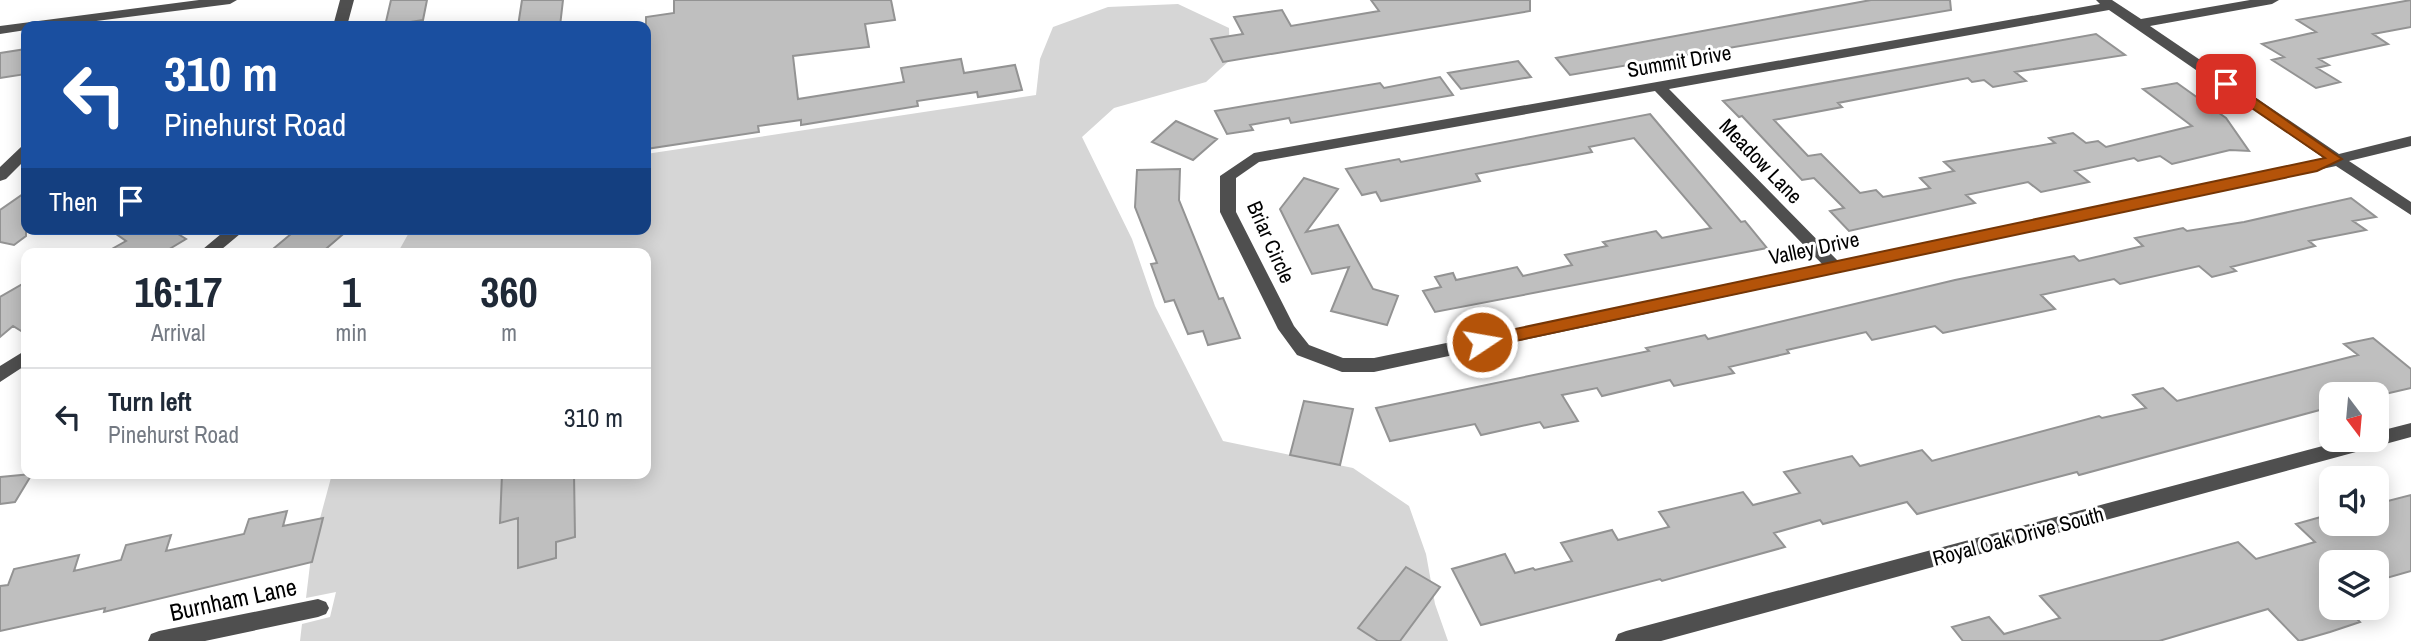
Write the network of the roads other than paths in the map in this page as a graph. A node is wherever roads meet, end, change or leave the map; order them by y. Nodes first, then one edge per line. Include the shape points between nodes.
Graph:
1 (230, 0) edge
2 (347, 0) edge
3 (2272, 0) edge
4 (2108, 3) edge
5 (103, 21) edge
6 (341, 21) edge
7 (2138, 24) junction
8 (21, 27) edge
9 (0, 30) edge
10 (1658, 86) junction
11 (2411, 141) edge
12 (21, 155) edge
13 (1254, 158) joint
14 (2335, 159) junction
15 (0, 176) edge
16 (2411, 210) edge
17 (230, 235) edge
18 (213, 248) edge
19 (1834, 266) junction
20 (1303, 350) joint
21 (21, 360) edge
22 (0, 375) edge
23 (2411, 430) edge
24 (318, 608) dead end
25 (159, 641) edge
26 (1626, 641) edge

1 - 5 street
2 - 6 street
3 - 7 street
4 - 7 street
4 - 10 street, Summit Drive
7 - 14 street
8 - 9 street
10 - 13 street, Summit Drive
10 - 19 street, Meadow Lane
11 - 14 street, Valley Drive
12 - 15 street
13 - 20 street, Briar Circle via 1228,176 1228,212 1287,329
14 - 16 street
14 - 19 street, Valley Drive via 2317,167
17 - 18 street
19 - 20 street, Valley Drive via 1374,365 1342,365
21 - 22 street
23 - 26 street, Royal Oak Drive South
24 - 25 street, Burnham Lane

